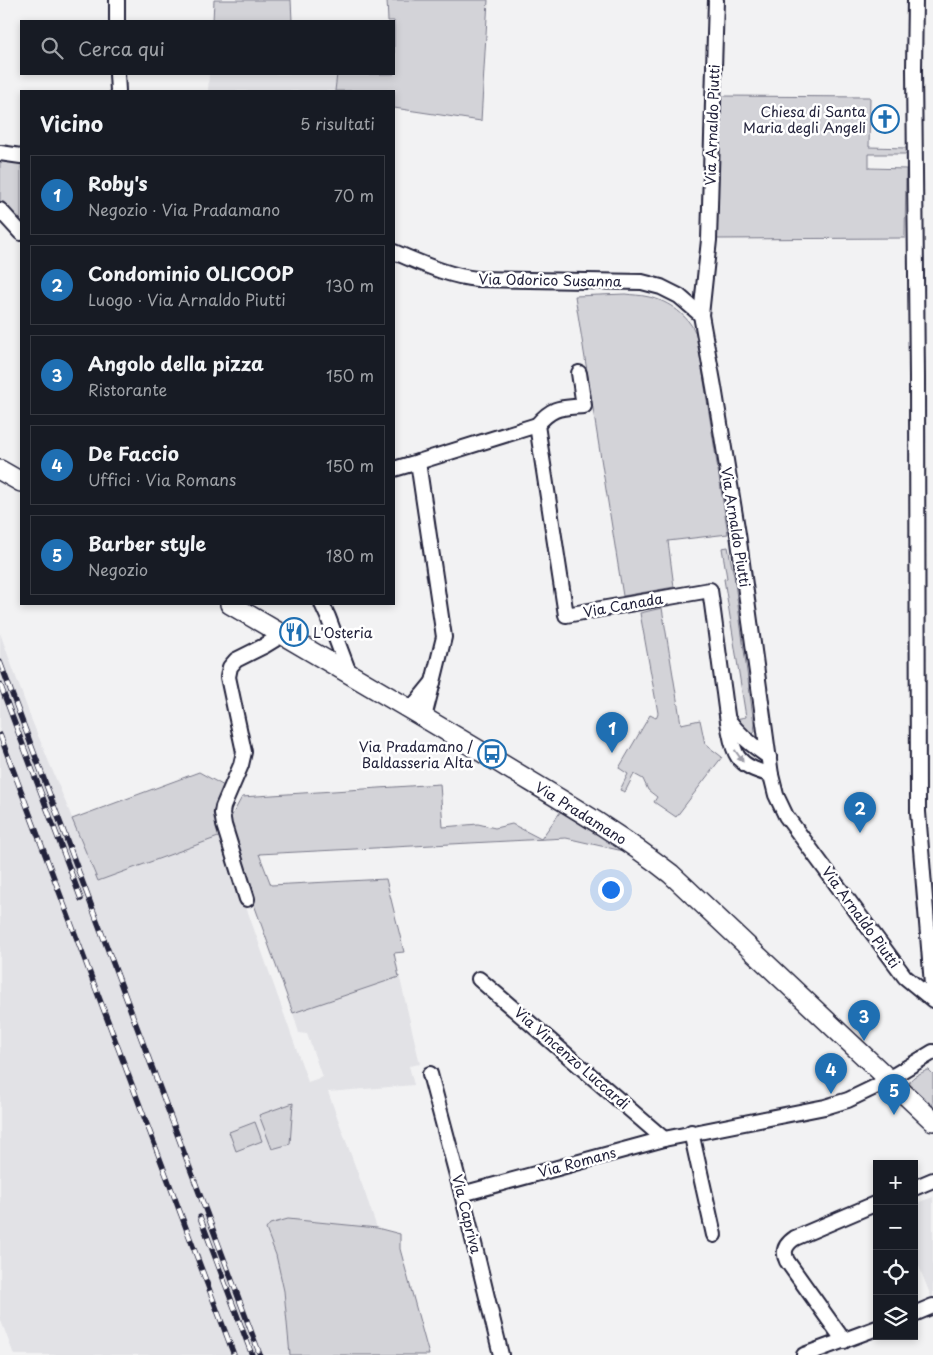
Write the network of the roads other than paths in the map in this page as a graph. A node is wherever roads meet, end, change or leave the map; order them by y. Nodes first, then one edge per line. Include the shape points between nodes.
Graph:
1 (117, 0) edge
2 (716, 0) edge
3 (915, 0) edge
4 (117, 20) edge
5 (117, 75) edge
6 (118, 90) edge
7 (0, 153) edge
8 (20, 156) edge
9 (0, 210) edge
10 (20, 232) edge
11 (395, 252) edge
12 (701, 315) junction
13 (579, 373) dead end
14 (537, 425) junction
15 (418, 462) junction
16 (395, 469) edge
17 (0, 470) edge
18 (20, 481) edge
19 (232, 605) edge
20 (322, 605) edge
21 (282, 634) junction
22 (349, 673) junction
23 (418, 713) junction
24 (728, 720) junction
25 (769, 757) junction
26 (771, 775) junction
27 (247, 899) dead end
28 (479, 978) dead end
29 (933, 998) edge
30 (933, 1052) edge
31 (430, 1074) dead end
32 (888, 1080) junction
33 (933, 1121) edge
34 (691, 1132) junction
35 (664, 1138) junction
36 (933, 1180) edge
37 (918, 1186) edge
38 (462, 1194) junction
39 (873, 1205) edge
40 (714, 1235) dead end
41 (933, 1306) edge
42 (918, 1312) edge
43 (873, 1330) edge
44 (844, 1341) junction
45 (501, 1355) edge
46 (804, 1355) edge

1 - 4 street
2 - 12 street, Via Arnaldo Piutti via 709,240
3 - 29 street via 918,812
5 - 6 street
7 - 8 street
9 - 10 street
11 - 12 street, Via Odorico Susanna via 443,271 477,279 642,282 679,296
12 - 25 street, Via Arnaldo Piutti via 737,526
13 - 14 street via 584,406 559,408 545,415
14 - 15 street
14 - 24 street, Via Canada via 566,615 710,590
15 - 16 street
15 - 23 street via 444,637 433,682
17 - 18 street
19 - 21 street, Via Pradamano
20 - 22 street
21 - 22 street, Via Pradamano
21 - 27 street via 236,660 228,677 244,752 222,812
22 - 23 street, Via Pradamano
23 - 32 street, Via Pradamano via 644,852
24 - 25 street via 750,744
24 -> 26 street, Via Canada via 738,758 746,765
25 - 26 street, Via Arnaldo Piutti
26 - 29 street, Via Arnaldo Piutti via 786,816 905,977
28 - 35 street, Via Vincenzo Luccardi
30 - 32 street, Via Romans
31 - 38 street, Via Capriva
32 - 33 street, Via Pradamano
32 - 34 street, Via Romans via 848,1100 825,1107
34 - 35 street, Via Romans
34 - 40 street
35 - 38 street, Via Romans
36 - 37 street
38 - 45 street, Via Capriva
39 - 44 street via 786,1244 784,1254 787,1261
41 - 42 street
43 - 44 street
44 - 46 street

